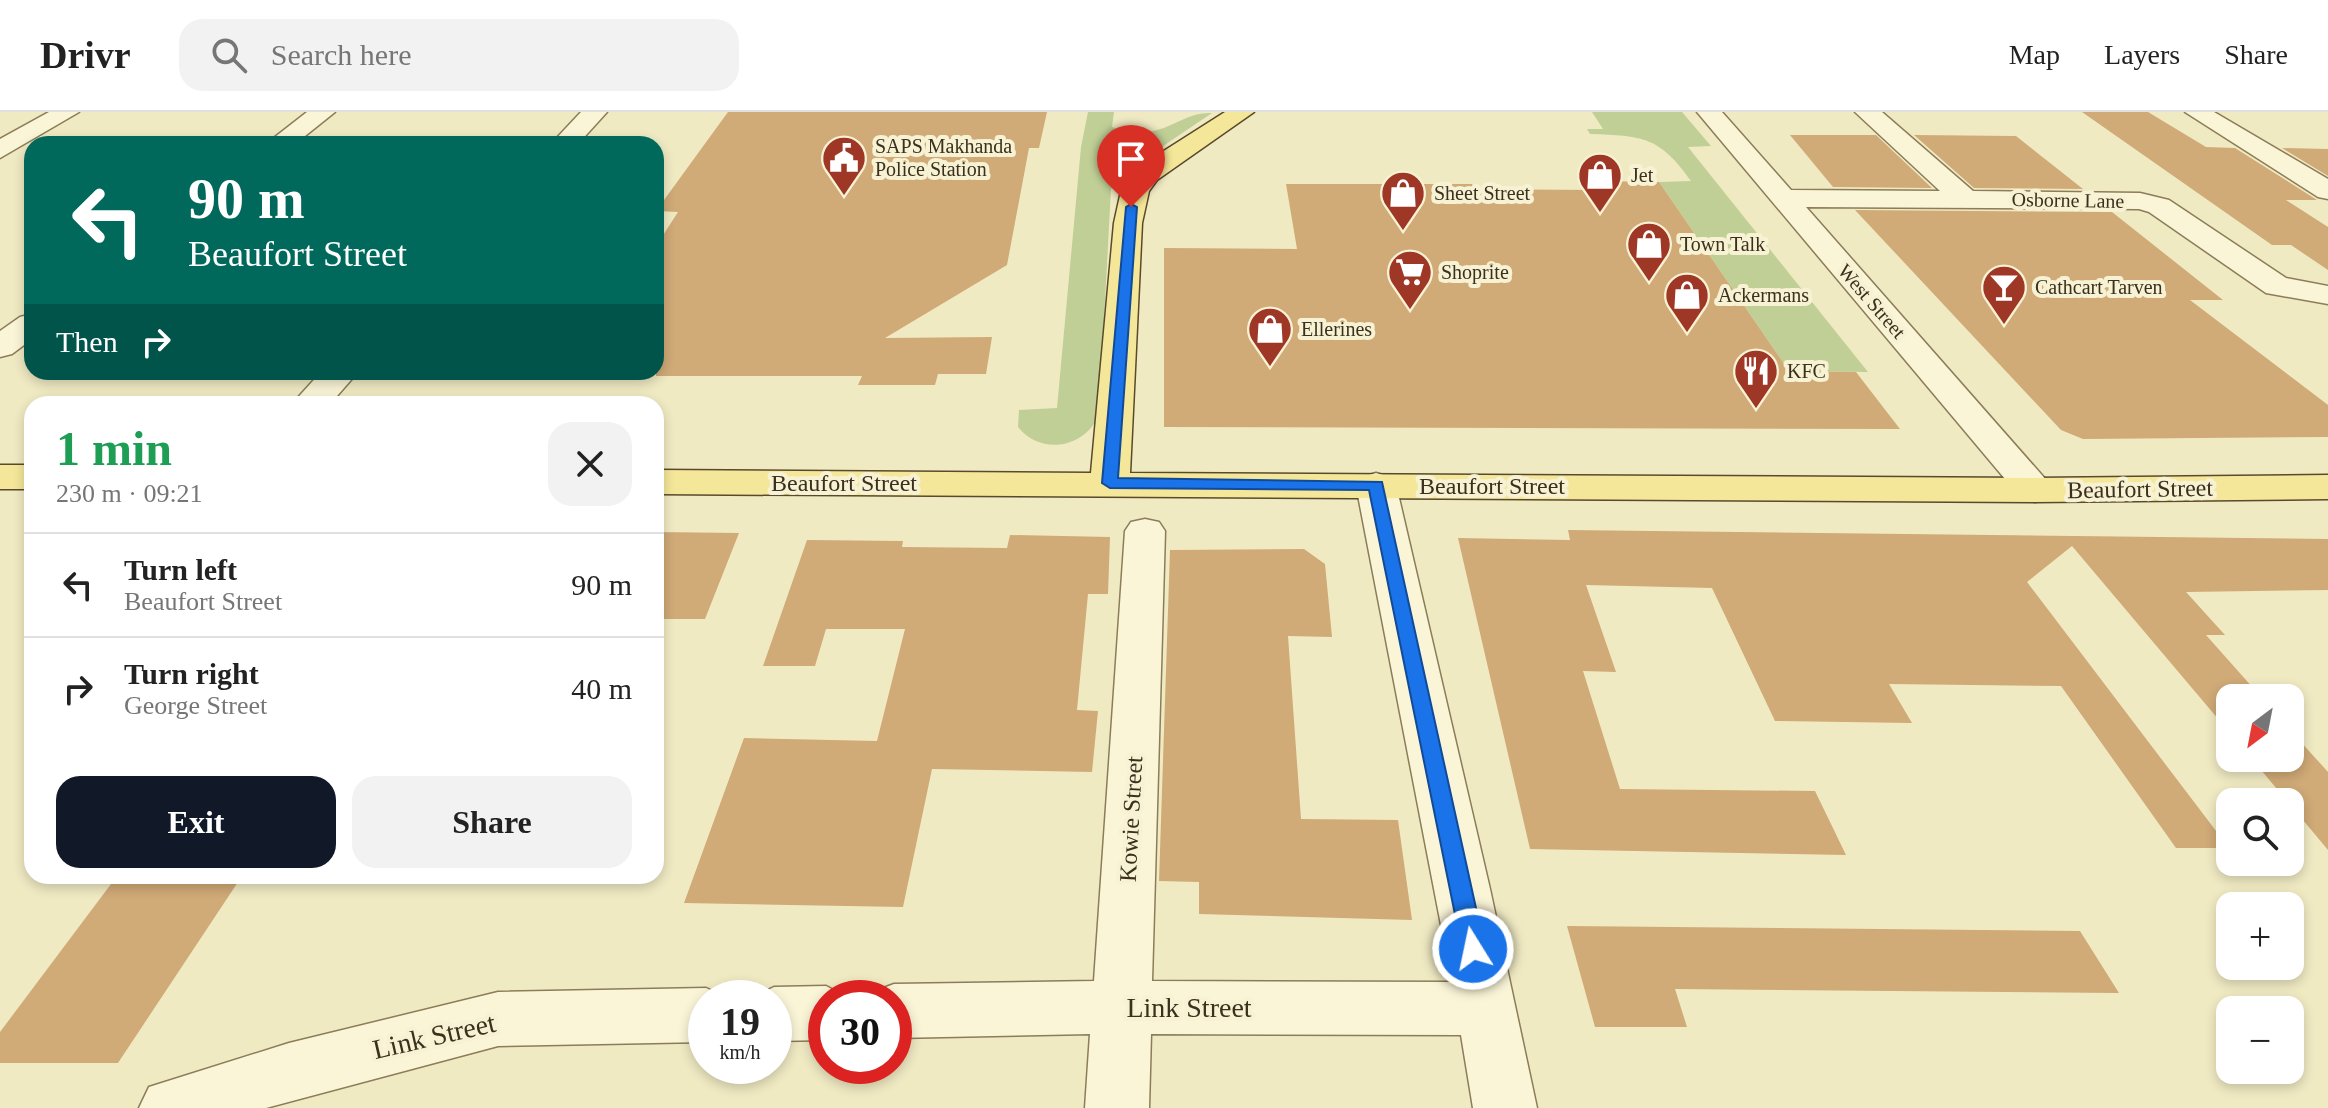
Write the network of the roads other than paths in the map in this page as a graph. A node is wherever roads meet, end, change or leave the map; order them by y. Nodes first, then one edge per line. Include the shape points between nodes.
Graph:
1 (67, 112) edge
2 (323, 112) edge
3 (595, 112) edge
4 (1242, 112) edge
5 (1709, 112) edge
6 (1867, 112) edge
7 (2197, 112) edge
8 (24, 136) edge
9 (25, 136) edge
10 (290, 136) edge
11 (572, 136) edge
12 (0, 150) edge
13 (2323, 184) edge
14 (1783, 198) junction
15 (1965, 199) junction
16 (2328, 295) edge
17 (24, 330) edge
18 (0, 347) edge
19 (333, 380) edge
20 (318, 396) edge
21 (0, 477) edge
22 (24, 477) edge
23 (664, 482) edge
24 (1110, 483) junction
25 (1376, 485) junction
26 (2328, 487) edge
27 (2035, 490) junction
28 (1145, 531) dead end
29 (1121, 1007) junction
30 (1483, 1009) junction
31 (912, 1011) edge
32 (688, 1015) edge
33 (171, 1108) edge
34 (1117, 1108) edge
35 (1505, 1108) edge

1 - 9 street
2 - 10 street
3 - 11 street
4 - 24 main road via 1147,174 1135,191 1128,223
5 - 14 street, West Street
6 - 15 street
7 - 13 street
8 - 12 street
14 - 15 street, Osborne Lane
14 - 27 street, West Street
15 - 16 street, Osborne Lane via 2140,201 2159,206 2277,286
17 - 18 street
19 - 20 street
21 - 22 main road
23 - 24 main road, Beaufort Street
24 - 25 main road, Beaufort Street
25 - 27 main road, Beaufort Street
25 - 30 street via 1463,889
26 - 27 main road, Beaufort Street
28 - 29 street, Kowie Street
29 - 30 street, Link Street
29 - 31 street, Link Street
29 - 34 street, Kowie Street
30 - 35 street
32 - 33 street, Link Street via 498,1019

